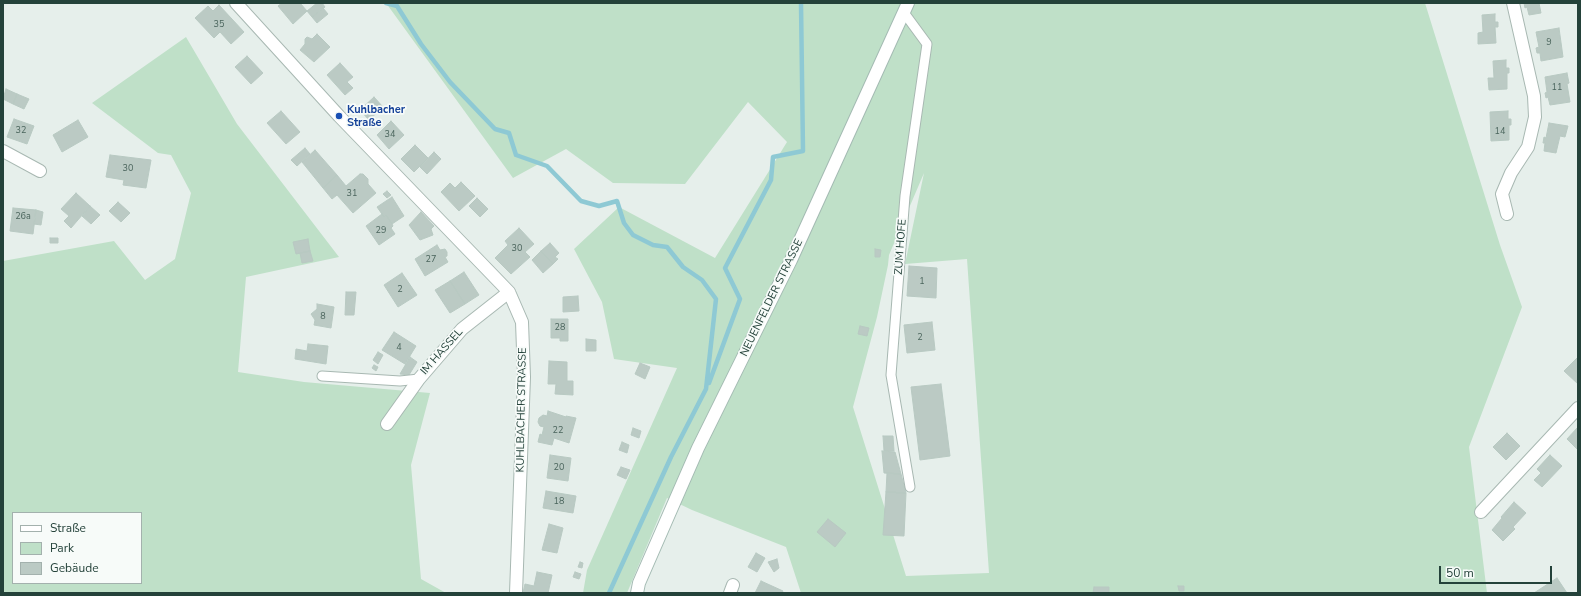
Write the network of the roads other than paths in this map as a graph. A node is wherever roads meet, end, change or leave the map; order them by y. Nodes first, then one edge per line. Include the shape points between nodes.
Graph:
1 (236, 3) edge
2 (1513, 3) edge
3 (907, 8) edge
4 (3, 150) edge
5 (40, 171) dead end
6 (1507, 214) dead end
7 (509, 292) junction
8 (322, 376) dead end
9 (419, 379) junction
10 (1578, 408) edge
11 (387, 424) dead end
12 (910, 487) dead end
13 (1481, 512) dead end
14 (516, 593) edge
15 (637, 593) edge

1 - 7 street, KUHLBACHER STRASSE via 339,116
2 - 6 street via 1534,96 1535,116 1528,147 1511,173 1502,194
3 - 12 lane, ZUM HOFE via 927,44 905,196 891,375
3 - 15 street, NEUENFELDER STRASSE via 791,260 698,448 639,583
4 - 5 street
7 - 9 street, IM HASSEL via 462,329
7 - 14 street, KUHLBACHER STRASSE via 522,322 524,377
8 - 9 lane via 400,381
9 - 11 street, IM HASSEL
10 - 13 street

